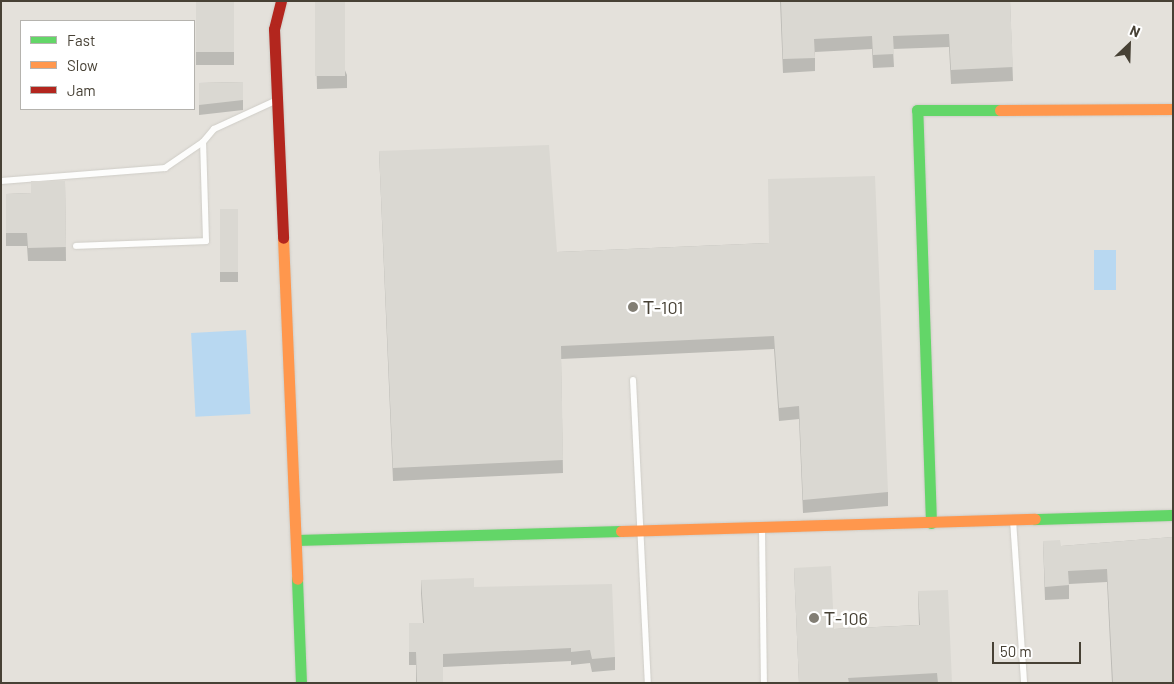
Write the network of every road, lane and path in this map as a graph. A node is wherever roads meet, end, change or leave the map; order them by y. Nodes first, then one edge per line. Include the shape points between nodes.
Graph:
1 (281, 1) edge
2 (278, 100) junction
3 (1173, 109) edge
4 (202, 142) junction
5 (1, 180) edge
6 (76, 246) dead end
7 (634, 380) dead end
8 (1173, 515) edge
9 (1013, 516) junction
10 (931, 523) junction
11 (762, 527) junction
12 (642, 532) junction
13 (296, 540) junction
14 (301, 683) edge
15 (648, 683) edge
16 (764, 683) edge
17 (1024, 683) edge

1 - 2 street via 274,29
2 - 4 lane via 214,129
2 - 13 street
3 - 10 street via 917,110
4 - 5 lane via 165,168
4 - 6 lane via 206,241
7 - 12 lane
8 - 9 street
9 - 10 street
9 - 17 lane
10 - 11 street
11 - 12 street
11 - 16 lane
12 - 13 street
12 - 15 lane
13 - 14 street

